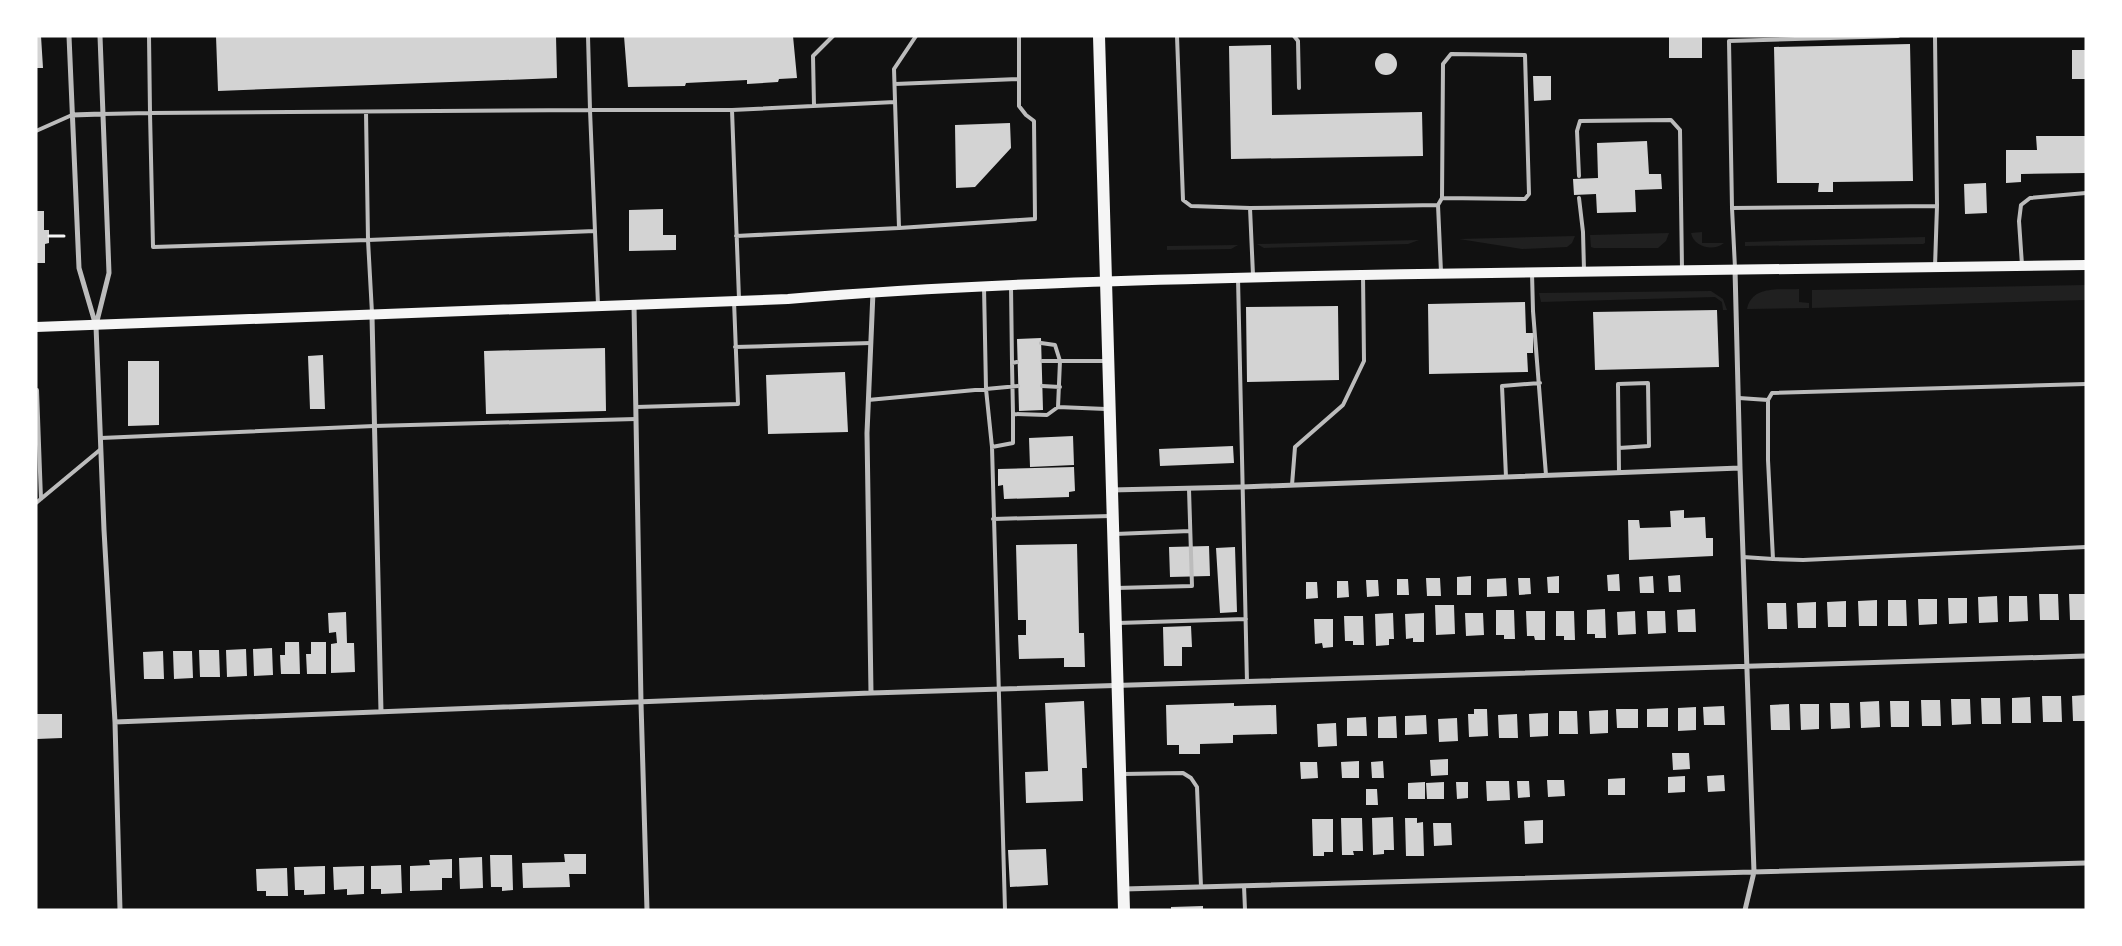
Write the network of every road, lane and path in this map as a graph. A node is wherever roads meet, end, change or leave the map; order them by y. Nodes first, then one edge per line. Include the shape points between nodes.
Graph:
1 (68, 36) edge
2 (100, 36) edge
3 (149, 36) edge
4 (588, 36) edge
5 (833, 36) edge
6 (916, 36) edge
7 (1020, 36) edge
8 (1099, 36) edge
9 (1177, 36) edge
10 (1294, 36) edge
11 (1898, 36) edge
12 (1935, 36) edge
13 (1019, 79) junction
14 (894, 84) junction
15 (1299, 88) dead end
16 (895, 102) junction
17 (814, 106) junction
18 (590, 110) junction
19 (732, 110) junction
20 (366, 112) junction
21 (150, 113) junction
22 (102, 114) junction
23 (72, 115) junction
24 (36, 131) edge
25 (1579, 176) dead end
26 (2086, 193) edge
27 (1442, 198) junction
28 (1579, 198) dead end
29 (1438, 205) junction
30 (1937, 206) junction
31 (1250, 208) junction
32 (1732, 208) junction
33 (899, 228) junction
34 (596, 231) junction
35 (49, 236) dead end
36 (64, 236) dead end
37 (736, 236) junction
38 (368, 240) junction
39 (2086, 265) edge
40 (1935, 266) junction
41 (2022, 266) junction
42 (1682, 269) junction
43 (1736, 269) junction
44 (1584, 270) junction
45 (1532, 271) junction
46 (1440, 272) junction
47 (1364, 275) junction
48 (1253, 277) junction
49 (1238, 278) junction
50 (1106, 282) junction
51 (1011, 286) junction
52 (984, 287) junction
53 (874, 292) junction
54 (736, 301) junction
55 (634, 305) junction
56 (598, 307) junction
57 (372, 316) junction
58 (96, 326) junction
59 (36, 327) edge
60 (871, 343) junction
61 (1012, 343) junction
62 (1017, 343) dead end
63 (1041, 343) dead end
64 (735, 347) junction
65 (1060, 361) junction
66 (1107, 361) junction
67 (1018, 362) dead end
68 (1042, 362) dead end
69 (1012, 363) junction
70 (1540, 383) junction
71 (2086, 384) edge
72 (1013, 386) junction
73 (1018, 386) dead end
74 (1042, 386) dead end
75 (1060, 387) junction
76 (986, 388) junction
77 (37, 390) edge
78 (1739, 398) junction
79 (868, 400) junction
80 (1768, 400) junction
81 (636, 407) junction
82 (1058, 407) junction
83 (1109, 409) junction
84 (1013, 414) junction
85 (636, 419) junction
86 (374, 426) junction
87 (100, 438) junction
88 (992, 447) junction
89 (1619, 448) junction
90 (101, 449) junction
91 (1740, 468) junction
92 (1619, 472) junction
93 (1546, 475) junction
94 (1506, 477) junction
95 (1292, 485) junction
96 (1242, 487) junction
97 (1189, 489) junction
98 (1111, 490) junction
99 (41, 499) junction
100 (36, 503) edge
101 (1112, 516) junction
102 (993, 519) junction
103 (1190, 531) junction
104 (1112, 534) junction
105 (2086, 547) edge
106 (1743, 557) junction
107 (1773, 559) junction
108 (1114, 588) junction
109 (1246, 619) junction
110 (1115, 623) junction
111 (2086, 656) edge
112 (1747, 667) junction
113 (1247, 682) junction
114 (1118, 686) junction
115 (998, 689) junction
116 (871, 693) junction
117 (641, 703) junction
118 (381, 712) junction
119 (115, 722) junction
120 (1120, 774) junction
121 (2086, 864) edge
122 (1754, 872) junction
123 (1244, 886) junction
124 (1201, 887) junction
125 (1124, 889) junction
126 (120, 910) edge
127 (647, 910) edge
128 (1005, 910) edge
129 (1124, 910) edge
130 (1245, 910) edge
131 (1745, 910) edge

1 - 23 street
2 - 22 street
3 - 21 lane
4 - 18 lane
5 - 17 lane via 813,56
6 - 14 lane via 894,69
7 - 13 lane
8 - 50 main road
9 - 31 lane via 1183,200 1191,206
10 - 15 lane via 1298,41
11 - 32 lane via 1728,41
12 - 30 lane
13 - 14 lane
13 - 33 lane via 1019,106 1034,121 1035,218
14 - 16 lane
16 - 17 lane
16 - 33 lane
17 - 19 lane
18 - 19 lane
18 - 20 lane
18 - 34 lane
19 - 37 lane
20 - 21 lane
20 - 38 lane
21 - 22 lane
21 - 38 lane via 153,247
22 - 23 street
22 - 58 street via 109,273
23 - 24 lane
23 - 58 street via 79,268
25 - 42 lane via 1577,131 1580,121 1671,120 1680,130
26 - 41 lane via 2030,198 2021,205
27 - 27 lane via 1525,199 1529,194 1526,55 1450,54 1443,64
27 - 29 lane
28 - 44 lane
29 - 31 lane
29 - 46 lane
30 - 32 lane
30 - 40 lane
31 - 48 lane
32 - 43 lane
33 - 37 lane
34 - 38 lane
34 - 56 lane
35 - 36 path
37 - 54 lane
38 - 57 lane
39 - 41 main road
40 - 41 main road
40 - 43 main road
42 - 43 main road
42 - 44 main road
43 - 78 street
44 - 45 main road
45 - 46 main road
45 - 70 lane
46 - 47 main road
47 - 48 main road
47 - 95 lane via 1364,361 1343,405 1295,447
48 - 49 main road
49 - 50 main road
49 - 96 lane
50 - 51 main road
50 - 66 main road
51 - 52 main road
51 - 61 lane
52 - 53 main road
52 - 76 lane
53 - 54 main road
53 - 60 street
54 - 55 main road
54 - 64 lane
55 - 56 main road
55 - 81 street
56 - 57 main road
57 - 58 main road
57 - 86 street
58 - 59 main road
58 - 87 street
60 - 64 lane
60 - 79 street
61 - 62 lane
61 - 69 lane
63 - 65 lane via 1055,345
64 - 81 lane via 738,404
65 - 66 lane
65 - 68 lane
65 - 75 lane
66 - 83 main road
67 - 69 lane
69 - 72 lane
70 - 93 lane
70 - 94 lane via 1502,386
71 - 80 lane via 1772,393
72 - 73 lane
72 - 76 lane
72 - 84 lane
74 - 75 lane
75 - 82 lane
76 - 79 lane
76 - 88 lane
77 - 99 lane
78 - 80 lane
78 - 91 street
79 - 116 street
80 - 107 lane
81 - 85 street
82 - 83 lane
82 - 84 lane via 1047,415
83 - 98 main road
84 - 88 lane via 1013,443
85 - 86 lane
85 - 117 street
86 - 87 lane
86 - 118 street
87 - 90 street
88 - 102 lane
89 - 89 lane via 1618,384 1648,383 1650,446
89 - 92 lane
90 - 99 lane
90 - 119 street
91 - 92 street
91 - 106 street
92 - 93 street
93 - 94 street
94 - 95 street
95 - 96 street
96 - 97 street
96 - 109 lane
97 - 98 street
97 - 103 lane
98 - 101 main road
99 - 100 lane
101 - 102 lane
101 - 104 main road
102 - 115 lane
103 - 104 lane
103 - 108 lane via 1192,586
104 - 108 main road
105 - 107 lane
106 - 107 lane
106 - 112 street
108 - 110 main road
109 - 110 lane
109 - 113 lane
110 - 114 main road
111 - 112 street
112 - 113 street
112 - 122 street
113 - 114 street
114 - 115 street
114 - 120 main road
115 - 116 street
115 - 128 lane
116 - 117 street
117 - 118 street
117 - 127 street
118 - 119 street
119 - 126 street
120 - 124 lane via 1183,773 1191,778 1197,787
120 - 125 main road
121 - 122 street
122 - 123 street
122 - 131 street
123 - 124 street
123 - 130 lane
124 - 125 street
125 - 129 main road

